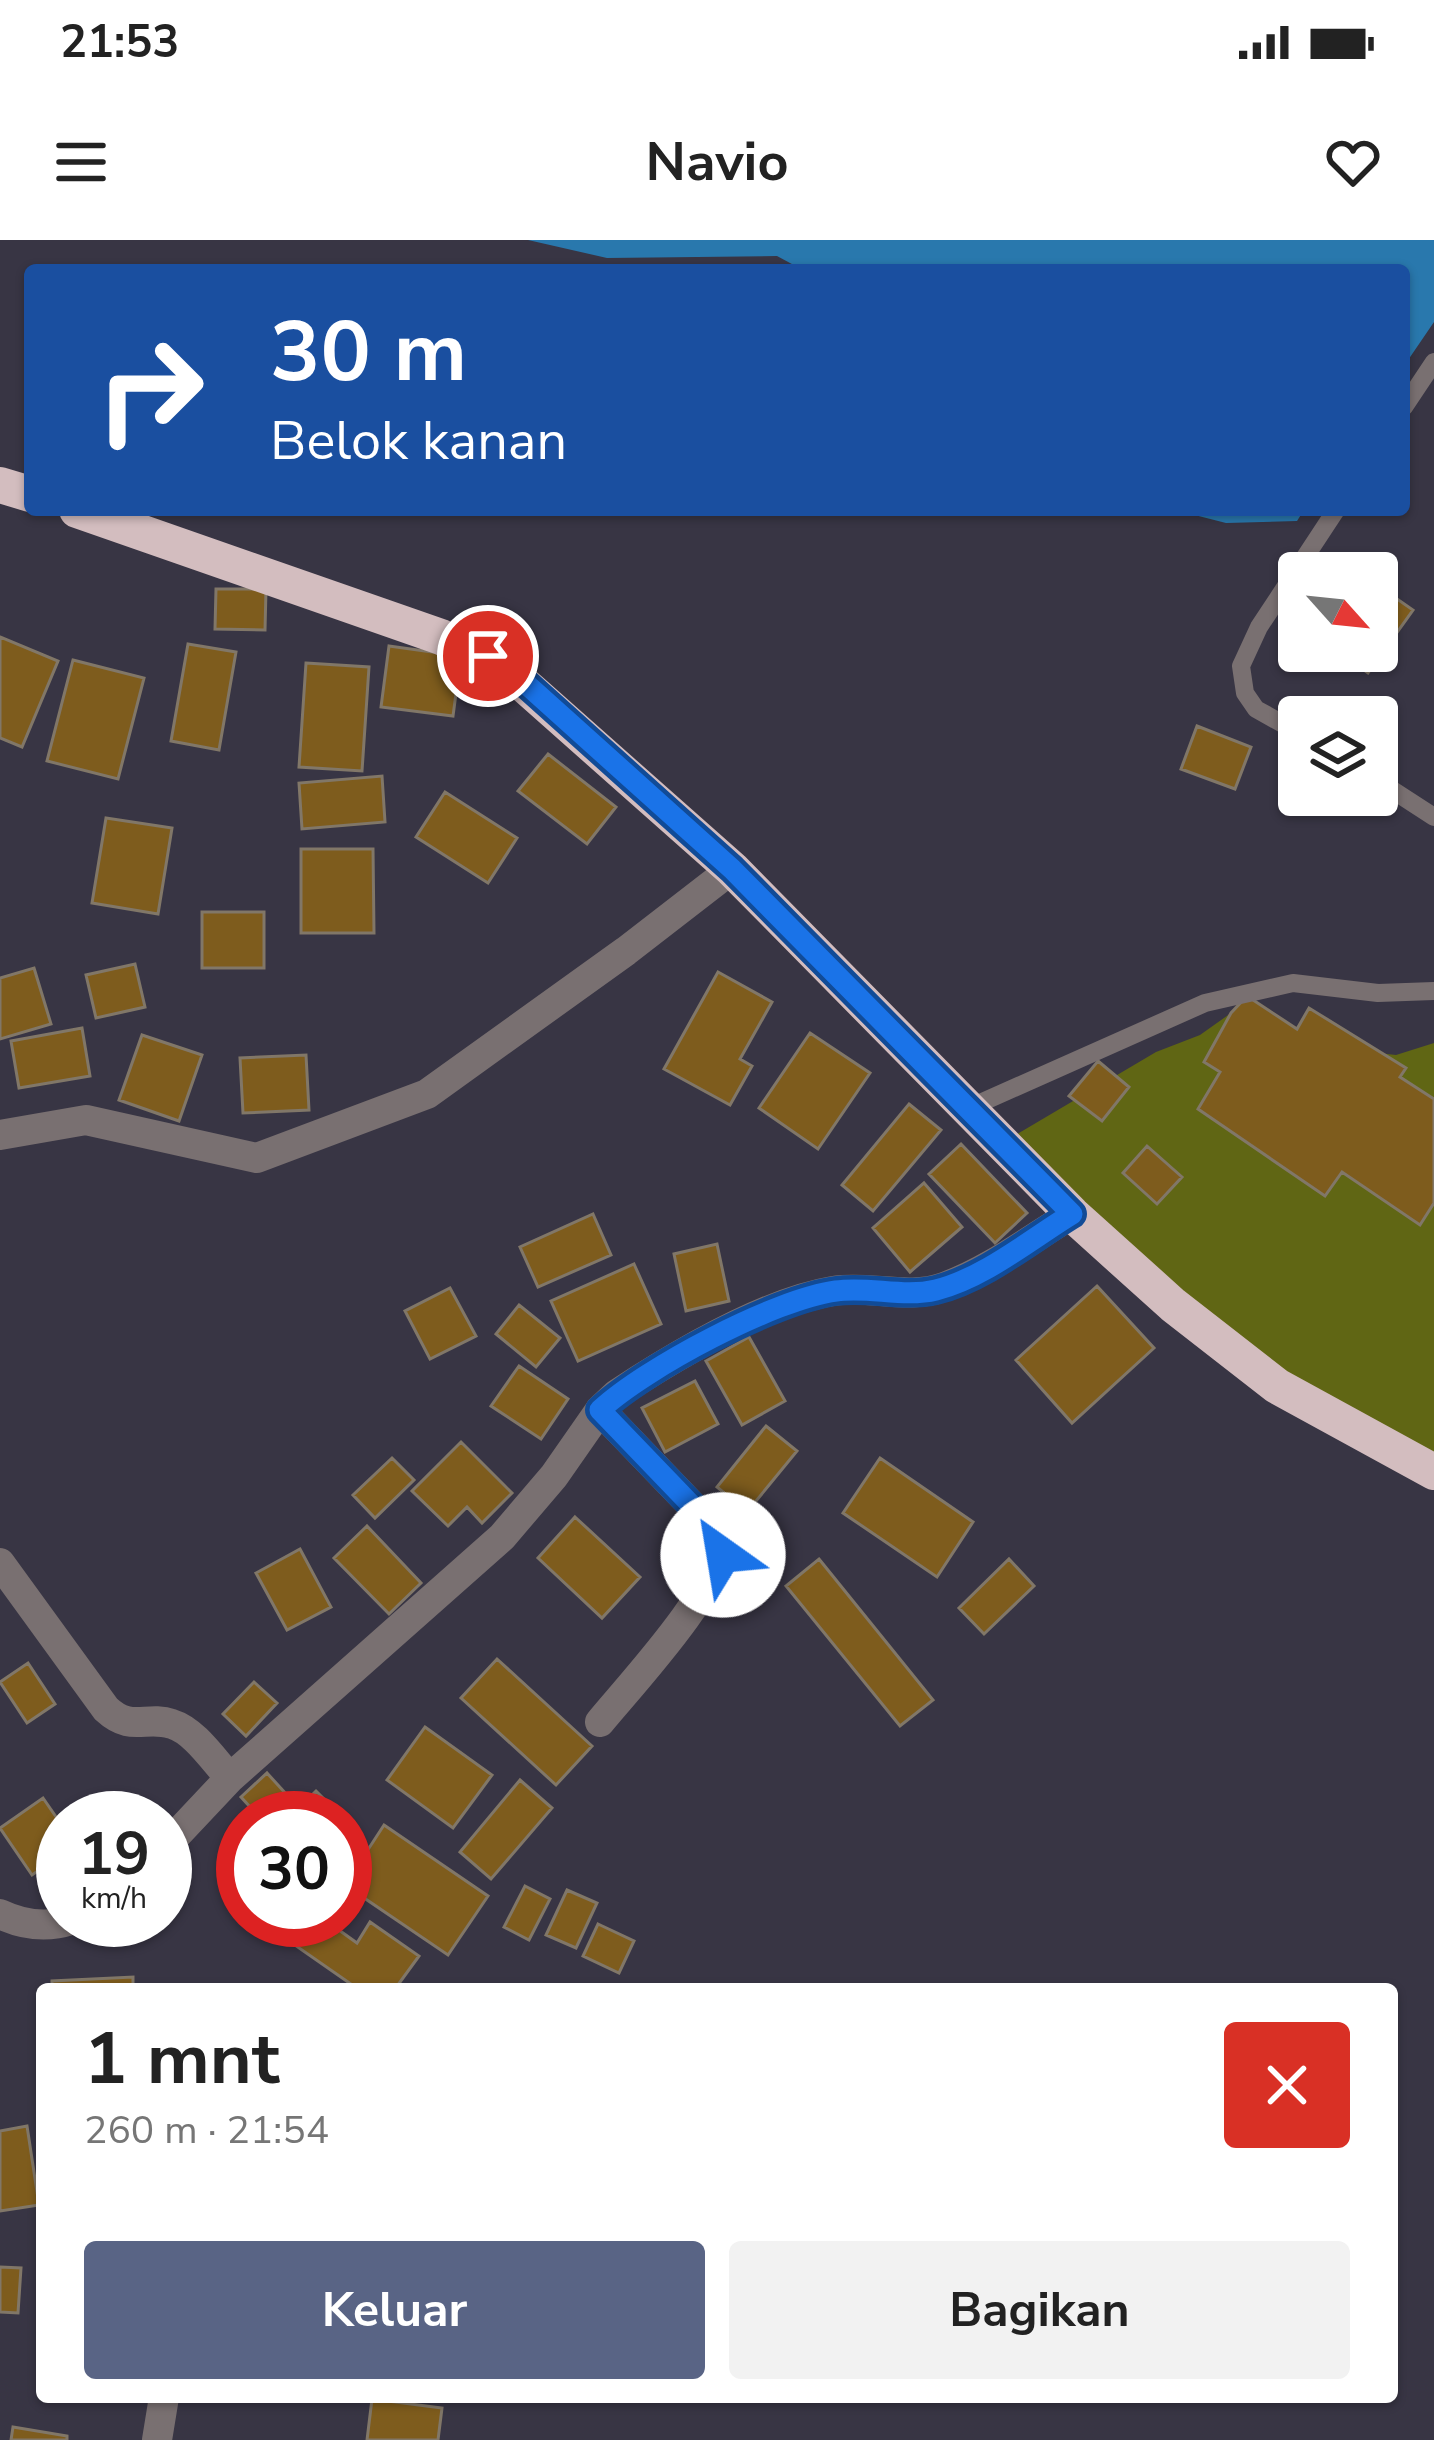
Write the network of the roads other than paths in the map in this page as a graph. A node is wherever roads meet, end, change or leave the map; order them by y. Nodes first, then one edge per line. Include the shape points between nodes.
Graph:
1 (1434, 362) edge
2 (1410, 398) edge
3 (94, 516) edge
4 (1332, 516) edge
5 (1278, 721) edge
6 (1398, 794) edge
7 (1434, 817) edge
8 (732, 869) junction
9 (1434, 991) edge
10 (969, 1108) junction
11 (0, 1135) edge
12 (1072, 1214) junction
13 (600, 1410) junction
14 (1434, 1472) edge
15 (0, 1563) edge
16 (600, 1722) dead end
17 (230, 1778) junction
18 (192, 1818) edge
19 (0, 1914) edge
20 (36, 1924) edge
21 (163, 2403) edge
22 (157, 2440) edge

1 - 2 lane
3 - 8 highway via 488,656
4 - 5 lane via 1241,666 1245,693
6 - 7 lane
8 - 10 highway
8 - 11 street via 427,1094 257,1158 86,1120
9 - 10 lane via 1293,983 1205,1003
10 - 12 highway
12 - 13 street via 938,1290 840,1290 754,1318 650,1372
12 - 14 highway via 1277,1386
13 - 16 street via 724,1539 723,1555 677,1628
13 - 17 street via 502,1537
15 - 17 street via 106,1709 129,1724 167,1721 185,1730
17 - 18 street
19 - 20 street
21 - 22 street

